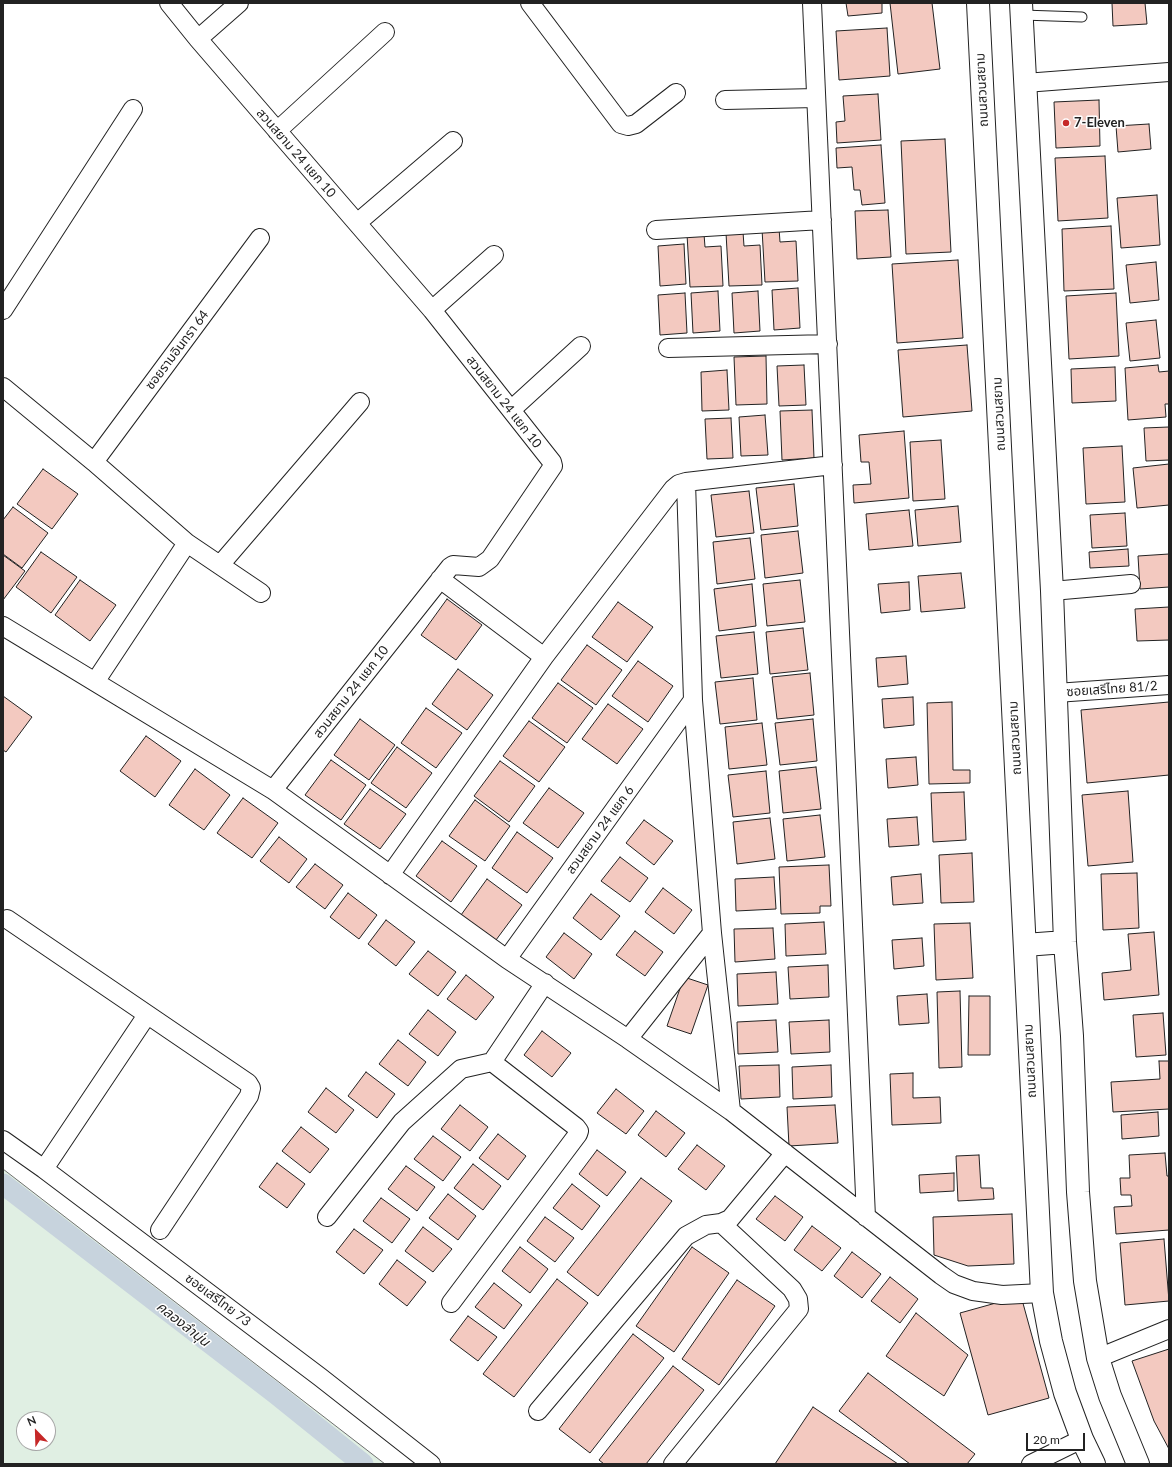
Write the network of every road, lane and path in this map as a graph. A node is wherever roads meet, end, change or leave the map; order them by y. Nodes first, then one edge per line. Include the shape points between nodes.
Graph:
1 (169, 3) edge
2 (239, 3) edge
3 (530, 3) edge
4 (812, 3) edge
5 (978, 3) edge
6 (1021, 9) edge
7 (1082, 17) dead end
8 (385, 32) dead end
9 (198, 40) junction
10 (1169, 72) edge
11 (1025, 83) junction
12 (676, 92) dead end
13 (816, 98) junction
14 (725, 100) dead end
15 (133, 108) dead end
16 (277, 131) junction
17 (453, 141) dead end
18 (822, 220) junction
19 (357, 223) junction
20 (656, 230) dead end
21 (260, 238) dead end
22 (494, 255) dead end
23 (3, 310) edge
24 (432, 310) junction
25 (828, 344) junction
26 (580, 346) dead end
27 (668, 348) dead end
28 (3, 387) edge
29 (360, 402) dead end
30 (511, 410) junction
31 (94, 462) junction
32 (833, 465) junction
33 (686, 482) junction
34 (187, 543) junction
35 (220, 565) junction
36 (440, 579) junction
37 (1131, 584) dead end
38 (1052, 591) junction
39 (261, 593) dead end
40 (6, 633) edge
41 (544, 657) junction
42 (95, 682) junction
43 (1169, 685) edge
44 (1056, 693) junction
45 (694, 700) junction
46 (273, 790) junction
47 (390, 875) junction
48 (7, 919) dead end
49 (712, 933) junction
50 (1065, 942) junction
51 (1026, 945) junction
52 (507, 959) junction
53 (545, 983) junction
54 (147, 1015) junction
55 (628, 1039) junction
56 (492, 1062) junction
57 (731, 1111) junction
58 (3, 1140) edge
59 (785, 1153) junction
60 (44, 1168) junction
61 (327, 1217) dead end
62 (866, 1217) junction
63 (722, 1223) junction
64 (160, 1230) dead end
65 (1042, 1293) junction
66 (451, 1303) dead end
67 (1169, 1329) edge
68 (1098, 1358) junction
69 (538, 1410) dead end
70 (1082, 1439) junction
71 (431, 1464) edge
72 (673, 1464) edge
73 (1031, 1464) edge
74 (1094, 1464) edge
75 (1138, 1464) edge

1 - 9 street, สวนสยาม 24 แยก 10
2 - 9 street
3 - 12 street via 621,124 636,124
4 - 13 street
5 - 51 street, ถนนสวนสยาม
6 - 7 lane
6 - 11 street
8 - 16 street
9 - 16 street, สวนสยาม 24 แยก 10
10 - 11 street
11 - 38 street
13 - 14 street
13 - 18 street
15 - 23 street
16 - 19 street, สวนสยาม 24 แยก 10
17 - 19 street
18 - 20 street
18 - 25 street
19 - 24 street, สวนสยาม 24 แยก 10
21 - 31 street, ซอยรามอินทรา 64
22 - 24 street
24 - 30 street, สวนสยาม 24 แยก 10
25 - 27 street
25 - 32 street
26 - 30 street
28 - 31 street
29 - 35 street
30 - 36 street, สวนสยาม 24 แยก 10 via 553,466 490,558 479,567 451,566
31 - 34 street
32 - 33 street
32 - 62 street
33 - 41 street via 673,489
33 - 45 street
34 - 35 street
34 - 42 street
35 - 39 street
36 - 41 street
36 - 46 street, สวนสยาม 24 แยก 10
37 - 38 street
38 - 44 street
40 - 42 street
41 - 47 street
42 - 46 street
43 - 44 street, ซอยเสรีไทย 81/2
44 - 50 street
45 - 49 street
45 - 52 street, สวนสยาม 24 แยก 6
46 - 47 street
47 - 52 street
48 - 54 street
49 - 55 street
49 - 57 street
50 - 51 street
50 - 68 street via 1085,1281
51 - 65 street, ถนนสวนสยาม
52 - 53 street
53 - 55 street
53 - 56 street
54 - 60 street
54 - 64 street via 248,1083 250,1088 249,1096
55 - 57 street
56 - 61 street via 461,1069 402,1122
56 - 66 street via 579,1131
57 - 59 street
58 - 60 street, ซอยเสรีไทย 73
59 - 62 street
59 - 63 street via 730,1219
60 - 71 street, ซอยเสรีไทย 73
62 - 65 street via 954,1284 973,1291 1002,1295
63 - 69 street via 706,1225 686,1236
63 - 72 street via 792,1289 798,1299 799,1309
65 - 70 street, ถนนสวนสยาม via 1065,1393
67 - 68 street
68 - 75 street via 1110,1396
70 - 73 street
70 - 74 street, ถนนสวนสยาม

